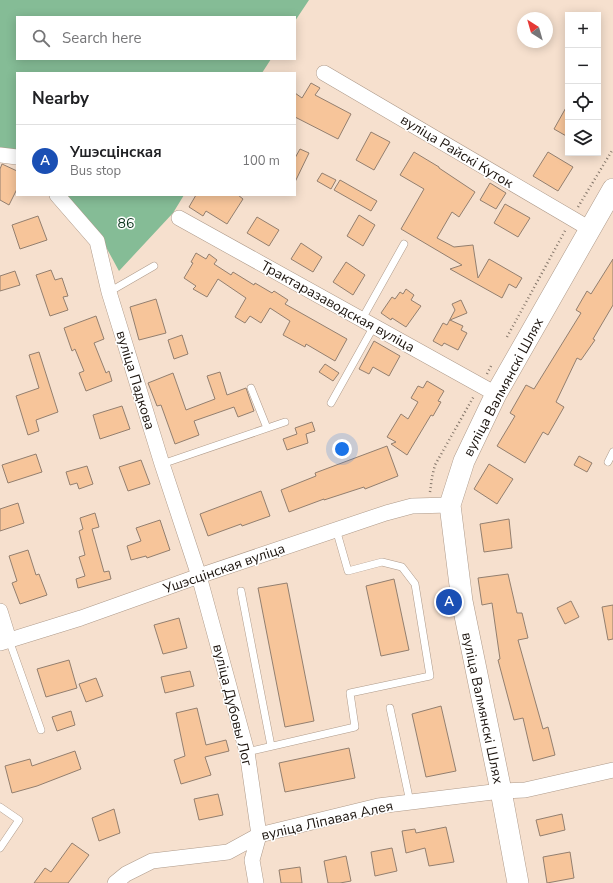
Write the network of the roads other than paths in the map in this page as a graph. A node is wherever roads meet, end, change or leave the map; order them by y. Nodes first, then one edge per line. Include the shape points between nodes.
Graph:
1 (324, 73) dead end
2 (0, 155) edge
3 (16, 157) edge
4 (613, 189) edge
5 (58, 196) edge
6 (179, 218) dead end
7 (590, 230) junction
8 (404, 244) dead end
9 (154, 266) dead end
10 (109, 292) junction
11 (368, 323) junction
12 (251, 388) dead end
13 (488, 390) junction
14 (331, 402) dead end
15 (285, 422) dead end
16 (267, 428) junction
17 (613, 452) edge
18 (608, 462) dead end
19 (162, 464) junction
20 (450, 505) junction
21 (336, 530) junction
22 (199, 576) junction
23 (241, 591) dead end
24 (0, 611) edge
25 (5, 641) edge
26 (390, 708) dead end
27 (41, 730) dead end
28 (271, 746) junction
29 (247, 752) junction
30 (613, 770) edge
31 (501, 791) junction
32 (410, 802) junction
33 (0, 807) edge
34 (259, 835) junction
35 (0, 848) edge
36 (115, 883) edge
37 (256, 883) edge
38 (518, 883) edge

1 - 7 street, вуліца Райскі Куток
2 - 3 street
4 - 7 street, вуліца Валмянскі Шлях
5 - 10 street, вуліца Падкова via 97,240
6 - 11 street, Трактаразаводская вуліца
7 - 13 street, вуліца Валмянскі Шлях
8 - 11 lane
9 - 10 lane
10 - 19 street, вуліца Падкова
11 - 13 street, Трактаразаводская вуліца
11 - 14 lane
12 - 16 lane
13 - 20 street, вуліца Валмянскі Шлях
15 - 16 lane
16 - 19 lane
17 - 18 lane
19 - 22 street, вуліца Падкова
20 - 21 street, Ушэсцінская вуліца via 412,506
20 - 31 street, вуліца Валмянскі Шлях via 462,601
21 - 22 street, Ушэсцінская вуліца
21 - 28 lane via 348,571 382,562 402,567 415,584 430,676 350,693 355,727
22 - 25 street, Ушэсцінская вуліца via 81,618
22 - 29 street, вуліца Дубовы Лог
23 - 28 lane
24 - 25 street
25 - 27 lane
26 - 32 lane
28 - 29 lane
29 - 34 street, вуліца Дубовы Лог
30 - 31 street, вуліца Ліпавая Алея via 525,790
31 - 32 street, вуліца Ліпавая Алея
31 - 38 street, вуліца Валмянскі Шлях
32 - 34 street, вуліца Ліпавая Алея via 378,806
33 - 35 lane via 19,820
34 - 36 street, вуліца Ліпавая Алея via 228,852 152,860
34 - 37 street, вуліца Дубовы Лог via 252,860

